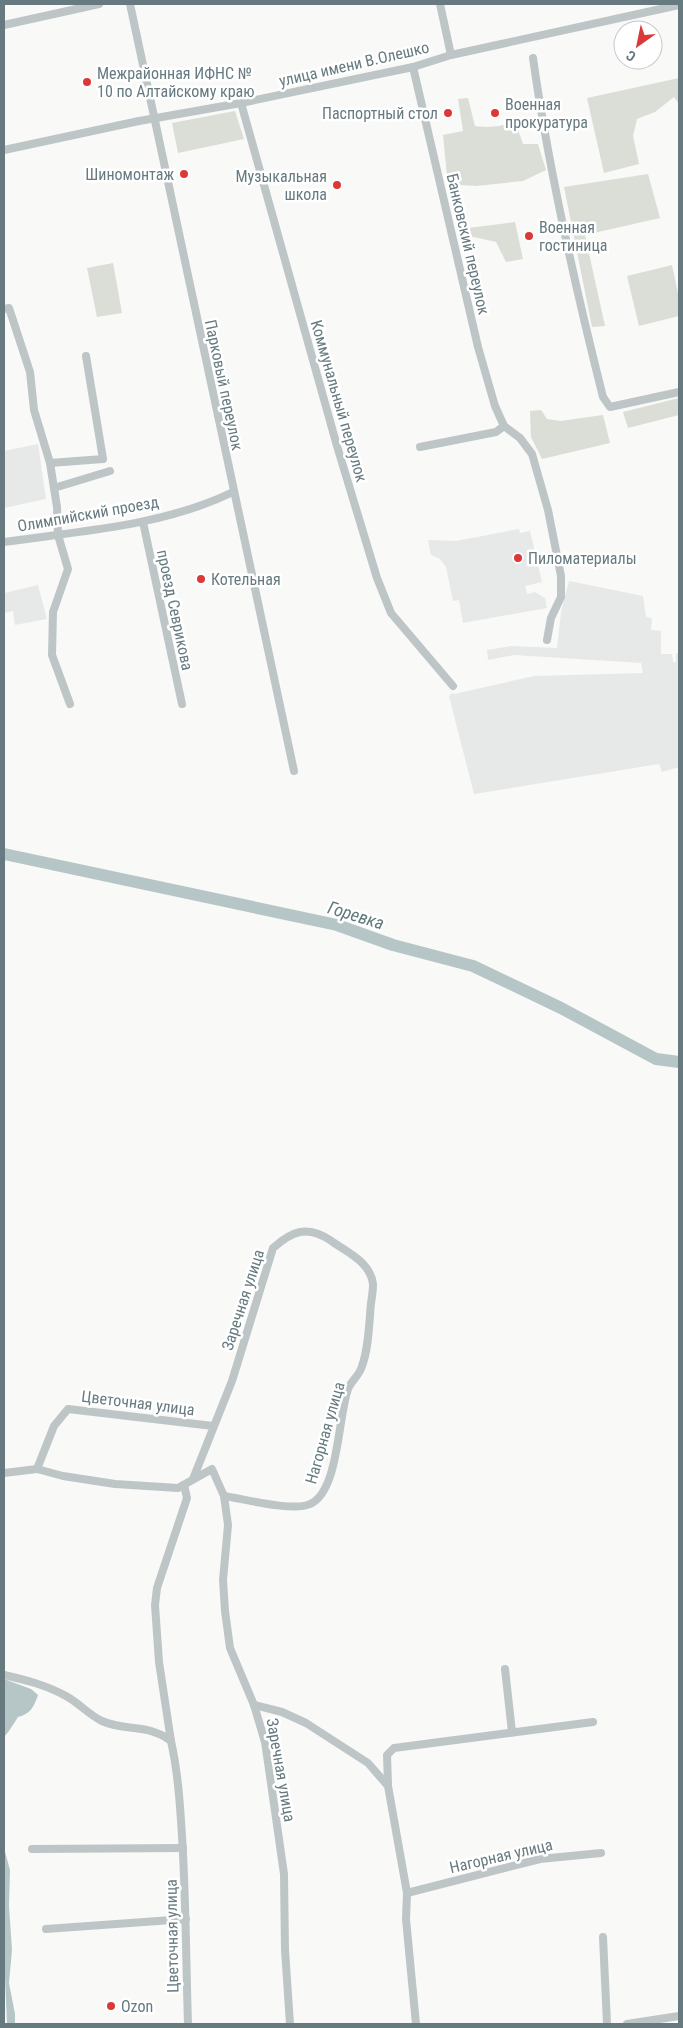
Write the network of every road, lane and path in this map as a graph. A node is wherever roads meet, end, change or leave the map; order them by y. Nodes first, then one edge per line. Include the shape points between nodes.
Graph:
1 (99, 4) edge
2 (130, 4) edge
3 (440, 4) edge
4 (679, 5) edge
5 (4, 25) edge
6 (451, 55) junction
7 (533, 58) dead end
8 (413, 67) junction
9 (241, 103) junction
10 (154, 118) junction
11 (4, 150) edge
12 (4, 309) edge
13 (86, 356) dead end
14 (679, 392) edge
15 (504, 426) junction
16 (420, 447) dead end
17 (50, 463) junction
18 (110, 471) dead end
19 (54, 488) junction
20 (233, 492) junction
21 (143, 522) junction
22 (58, 535) junction
23 (4, 542) edge
24 (547, 640) dead end
25 (453, 686) dead end
26 (70, 704) dead end
27 (182, 704) dead end
28 (294, 770) dead end
29 (373, 1284) joint
30 (213, 1426) junction
31 (37, 1469) junction
32 (4, 1473) edge
33 (188, 1482) junction
34 (224, 1496) junction
35 (505, 1668) dead end
36 (4, 1675) edge
37 (254, 1705) junction
38 (593, 1722) dead end
39 (512, 1732) junction
40 (171, 1741) junction
41 (388, 1786) junction
42 (183, 1848) junction
43 (32, 1849) dead end
44 (602, 1853) dead end
45 (407, 1892) junction
46 (186, 1919) junction
47 (46, 1928) dead end
48 (603, 1937) dead end
49 (679, 2016) edge
50 (188, 2024) edge
51 (290, 2024) edge
52 (416, 2024) edge
53 (607, 2024) edge
54 (628, 2024) edge

1 - 5 street
2 - 10 street, Парковый переулок
3 - 6 street
4 - 6 street, улица имени В.Олешко
6 - 8 street, улица имени В.Олешко
7 - 14 street via 580,303 603,398 610,408
8 - 9 street, улица имени В.Олешко
8 - 15 street, Банковский переулок via 478,347
9 - 10 street, улица имени В.Олешко
9 - 25 street, Коммунальный переулок via 377,578 391,613
10 - 11 street, улица имени В.Олешко
10 - 20 street, Парковый переулок
12 - 17 street via 9,308 30,372 34,410
13 - 17 street via 103,459
15 - 16 street via 496,432
15 - 24 street, Банковский переулок via 520,438 532,454 548,510 561,576 561,597 551,618
17 - 19 street
18 - 19 street
19 - 22 street
20 - 21 street, Олимпийский проезд via 208,504
20 - 28 street, Парковый переулок
21 - 22 street, Олимпийский проезд
21 - 27 street, проезд Севрикова
22 - 23 street, Олимпийский проезд
22 - 26 street via 68,569 53,612 52,655
29 - 30 street, Заречная улица via 368,1268 358,1258 319,1233 303,1231 286,1236 273,1248 232,1381
29 - 34 street, Нагорная улица via 362,1367 349,1388 323,1493 308,1505 286,1506
30 - 31 street, Цветочная улица via 68,1409 54,1426
30 - 33 street, Заречная улица
31 - 32 street
31 - 33 street via 116,1484 178,1488
33 - 34 street via 212,1470
33 - 40 street, Цветочная улица via 187,1498 157,1588 155,1605 159,1662
34 - 37 street, Заречная улица via 228,1538 223,1580 230,1648
35 - 39 street
36 - 40 street via 35,1682 67,1696 110,1724 152,1730
37 - 41 street via 282,1712 306,1723 368,1763
37 - 51 street, Заречная улица via 265,1742 284,1874
38 - 39 street
39 - 41 street via 394,1748 387,1755
40 - 42 street, Цветочная улица via 178,1773
41 - 45 street
42 - 43 street
42 - 46 street, Цветочная улица
44 - 45 street, Нагорная улица via 540,1859
45 - 52 street via 406,1918
46 - 47 street
46 - 50 street, Цветочная улица
48 - 53 street
49 - 54 street

